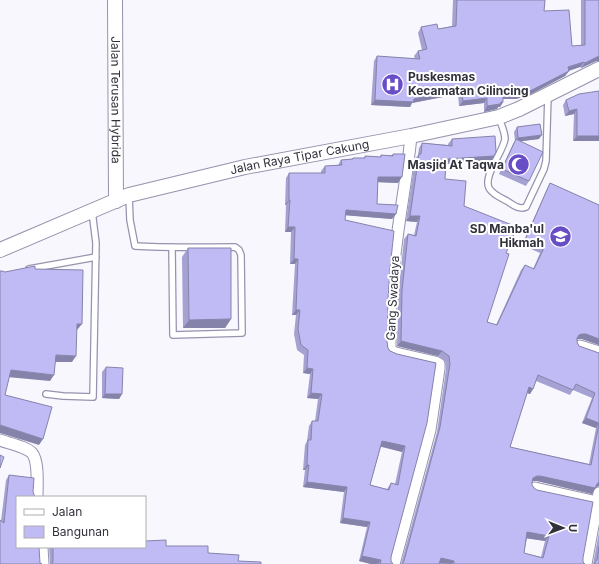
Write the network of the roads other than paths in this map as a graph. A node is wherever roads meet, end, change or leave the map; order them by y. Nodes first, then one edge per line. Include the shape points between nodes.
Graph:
1 (115, 0) edge
2 (599, 68) edge
3 (548, 94) junction
4 (499, 117) junction
5 (411, 136) junction
6 (122, 198) junction
7 (92, 210) junction
8 (172, 247) junction
9 (0, 250) edge
10 (96, 257) junction
11 (22, 270) edge
12 (580, 346) edge
13 (599, 352) edge
14 (46, 394) dead end
15 (0, 440) edge
16 (535, 488) edge
17 (37, 496) edge
18 (598, 498) edge
19 (42, 548) edge
20 (43, 564) edge
21 (394, 564) edge
22 (586, 564) edge

1 - 6 street, Jalan Terusan Hybrida
2 - 3 street, Jalan Raya Tipar Cakung
3 - 4 street, Jalan Raya Tipar Cakung
3 - 4 lane via 546,161 544,170 524,208 518,208 489,188 490,174 505,137
4 - 5 street, Jalan Raya Tipar Cakung
5 - 6 street, Jalan Raya Tipar Cakung via 245,167
5 - 21 street, Gang Swadaya via 394,264 390,347 396,353 435,362 439,364 439,369 430,430
6 - 7 street, Jalan Raya Tipar Cakung
6 - 8 lane via 135,246
7 - 9 street, Jalan Raya Tipar Cakung
7 - 10 lane
8 - 8 lane via 235,247 239,250 242,333 173,335
10 - 11 lane
10 - 14 lane via 93,397
12 - 13 street
15 - 17 street via 32,452 36,460
16 - 18 street
18 - 22 street
19 - 20 street

